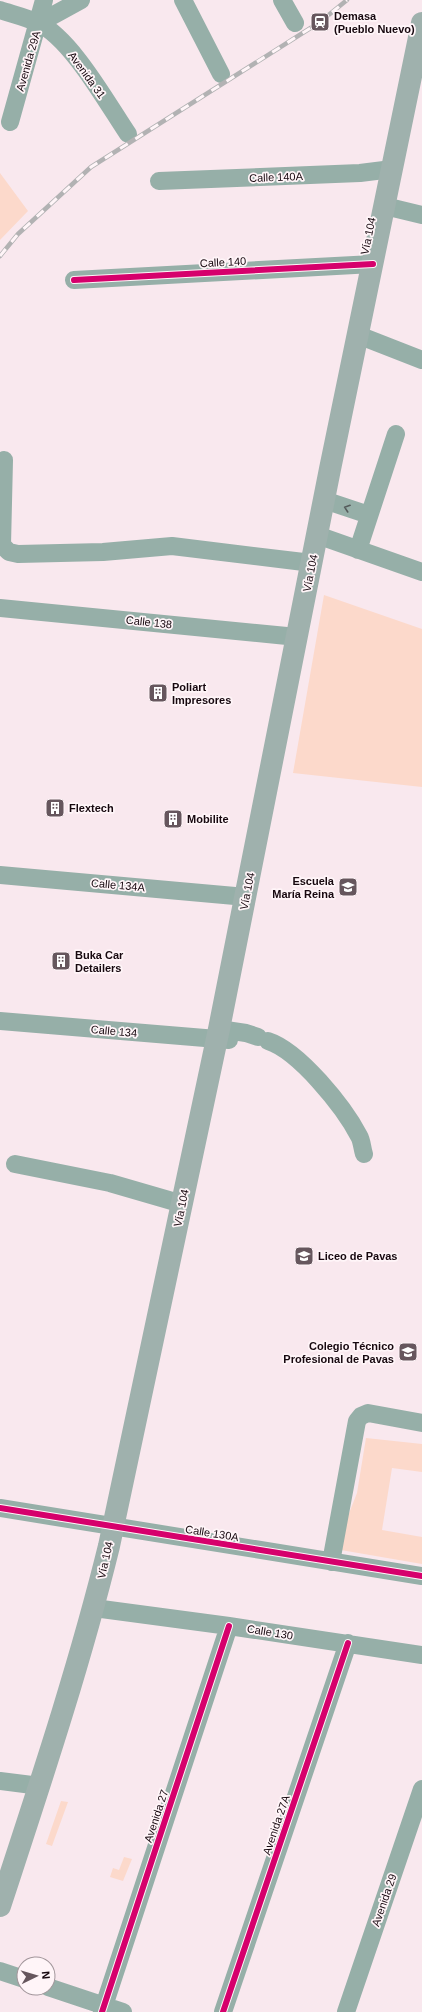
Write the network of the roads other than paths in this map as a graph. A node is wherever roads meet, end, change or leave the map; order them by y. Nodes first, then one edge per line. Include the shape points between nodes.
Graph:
1 (44, 0) edge
2 (81, 0) edge
3 (183, 0) edge
4 (282, 0) edge
5 (0, 10) edge
6 (39, 23) junction
7 (295, 23) dead end
8 (422, 23) edge
9 (221, 74) dead end
10 (422, 79) edge
11 (10, 122) dead end
12 (128, 134) dead end
13 (392, 169) junction
14 (159, 182) dead end
15 (394, 208) junction
16 (422, 215) edge
17 (373, 264) junction
18 (74, 280) dead end
19 (362, 337) junction
20 (422, 360) edge
21 (396, 434) dead end
22 (4, 460) dead end
23 (324, 500) junction
24 (369, 515) junction
25 (317, 535) junction
26 (358, 550) junction
27 (312, 563) junction
28 (422, 572) edge
29 (0, 608) edge
30 (297, 637) junction
31 (0, 875) edge
32 (235, 896) dead end
33 (0, 1021) edge
34 (222, 1036) junction
35 (364, 1154) dead end
36 (15, 1164) dead end
37 (181, 1205) junction
38 (422, 1423) edge
39 (0, 1508) edge
40 (113, 1528) junction
41 (331, 1562) junction
42 (422, 1576) edge
43 (94, 1608) junction
44 (229, 1626) junction
45 (348, 1644) junction
46 (422, 1655) edge
47 (0, 1781) edge
48 (40, 1786) junction
49 (422, 1789) edge
50 (0, 1906) edge
51 (0, 1972) edge
52 (16, 1977) edge
53 (56, 1990) edge
54 (103, 2009) edge
55 (123, 2012) edge
56 (223, 2012) edge
57 (346, 2012) edge

1 - 6 street, Avenida 29A
2 - 6 street
3 - 9 street
4 - 7 street
5 - 6 street, Avenida 31
6 - 11 street, Avenida 29A
6 - 12 street, Avenida 31 via 60,39
8 - 13 main road, Vía 104
10 - 15 main road, Vía 104
13 - 14 street, Calle 140A via 360,173
13 - 17 main road, Vía 104
15 - 16 street
15 - 19 main road, Vía 104
17 - 18 street, Calle 140
17 - 19 main road, Vía 104
19 - 20 street
19 - 23 main road, Vía 104
21 - 24 street
22 - 27 street via 2,545 9,552 103,552 172,546
24 -> 23 street
23 - 25 main road, Vía 104
24 - 26 street
25 - 26 street
25 - 27 main road, Vía 104
26 - 28 street
27 - 30 main road, Vía 104
29 - 30 street, Calle 138
30 - 34 main road, Vía 104
31 - 32 street, Calle 134A
33 - 34 street, Calle 134
34 - 35 street, Calle 134 via 246,1033 277,1044 297,1058 333,1098 360,1137
34 - 37 main road, Vía 104
36 - 37 street via 110,1183
37 - 40 main road, Vía 104
38 - 41 street via 368,1413 357,1421
39 - 40 street, Calle 130A
40 - 41 street, Calle 130A
40 - 43 main road, Vía 104
41 - 42 street, Calle 130A
43 - 44 street, Calle 130
43 - 48 main road, Vía 104
44 - 45 street, Calle 130
44 - 54 street, Avenida 27
45 - 46 street, Calle 130
45 - 56 street, Avenida 27A
47 - 48 street
48 - 50 main road, Vía 104
49 - 57 street, Avenida 29
51 - 52 street
53 - 54 street
54 - 55 street

